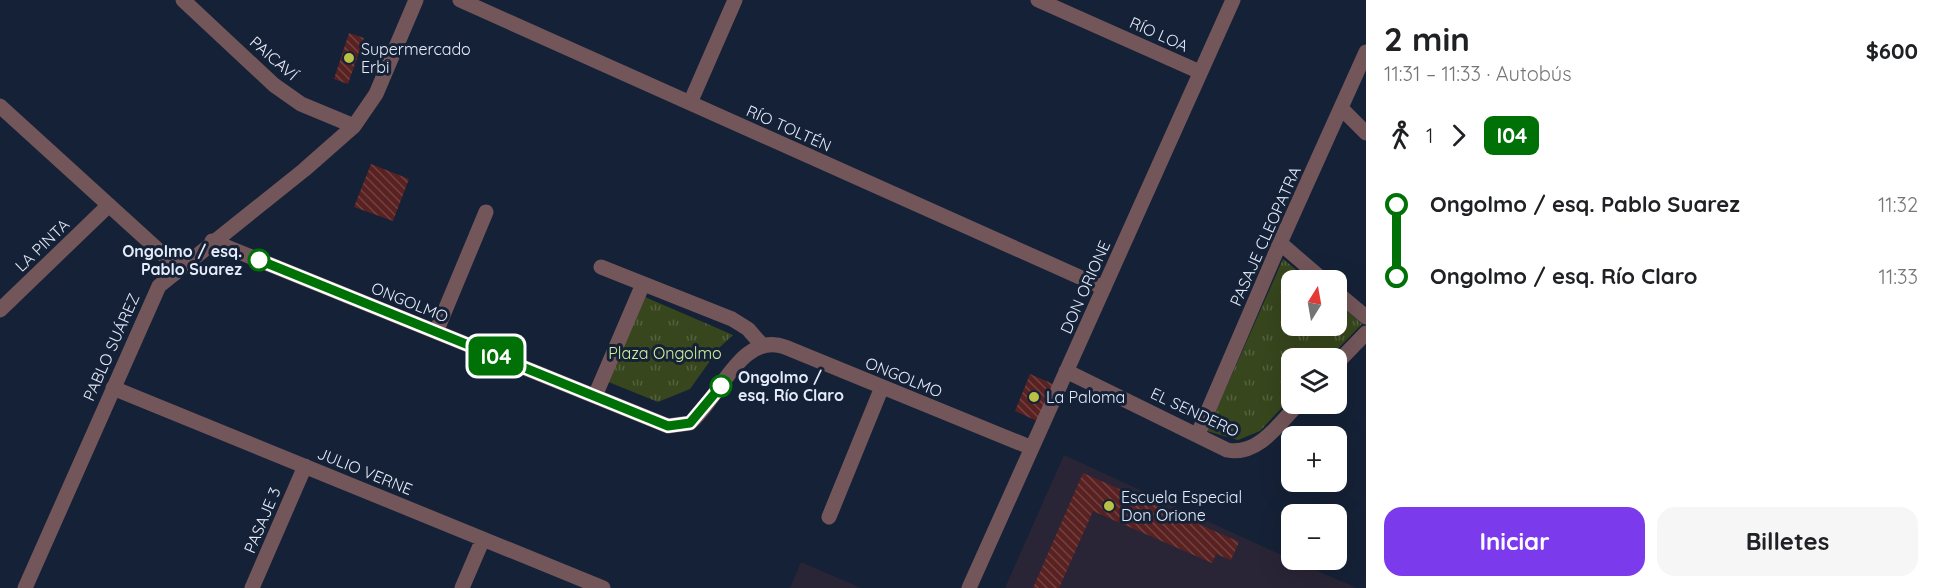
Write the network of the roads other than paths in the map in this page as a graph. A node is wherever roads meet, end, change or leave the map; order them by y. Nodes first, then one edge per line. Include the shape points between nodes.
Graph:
1 (183, 0) edge
2 (416, 0) edge
3 (460, 0) edge
4 (735, 0) edge
5 (1038, 0) edge
6 (1233, 0) edge
7 (1366, 52) edge
8 (1200, 72) junction
9 (690, 103) junction
10 (0, 106) edge
11 (1341, 108) junction
12 (354, 126) junction
13 (1366, 133) edge
14 (109, 205) junction
15 (486, 212) dead end
16 (212, 241) junction
17 (1280, 243) junction
18 (601, 267) dead end
19 (178, 268) junction
20 (1311, 270) edge
21 (643, 284) junction
22 (1104, 288) junction
23 (1347, 301) edge
24 (0, 310) edge
25 (1366, 317) edge
26 (436, 332) junction
27 (1366, 333) edge
28 (762, 345) junction
29 (1347, 353) edge
30 (1066, 371) junction
31 (882, 387) junction
32 (113, 388) junction
33 (595, 396) junction
34 (1289, 414) edge
35 (1198, 434) junction
36 (1032, 448) junction
37 (305, 466) junction
38 (829, 517) dead end
39 (483, 539) junction
40 (25, 588) edge
41 (252, 588) edge
42 (462, 588) edge
43 (603, 588) edge
44 (969, 588) edge

1 - 12 street, PAICAVÍ via 274,85 301,104
2 - 12 street, PABLO SUÁREZ via 376,94
3 - 9 street, RÍO TOLTÉN
4 - 9 street
5 - 8 street, RÍO LOA
6 - 8 street, DON ORIONE
7 - 11 street, PASAJE CLEOPATRA
8 - 22 street, DON ORIONE
9 - 22 street, RÍO TOLTÉN
10 - 14 street
11 - 13 street
11 - 17 street, PASAJE CLEOPATRA
12 - 16 street, PABLO SUÁREZ
14 - 19 street
14 - 24 street, LA PINTA
15 - 26 street
16 - 19 street, PABLO SUÁREZ
16 - 26 street, ONGOLMO
17 - 20 street
17 - 35 street, PASAJE CLEOPATRA
18 - 21 street
19 - 32 street, PABLO SUÁREZ via 152,298
21 - 28 street via 741,323
21 - 33 street
22 - 30 street, DON ORIONE
23 - 25 street
26 - 33 street, ONGOLMO
27 - 29 street
28 - 31 street, ONGOLMO via 778,344
28 - 33 street, ONGOLMO via 745,356 700,414 684,425 668,426
30 - 35 street, EL SENDERO
30 - 36 street, DON ORIONE
31 - 36 street, ONGOLMO
31 - 38 street
32 - 37 street, JULIO VERNE
32 - 40 street, PABLO SUÁREZ
34 - 35 street, EL SENDERO via 1262,442 1238,452
36 - 44 street, DON ORIONE
37 - 39 street, JULIO VERNE
37 - 41 street, PASAJE 3
39 - 42 street
39 - 43 street, JULIO VERNE

